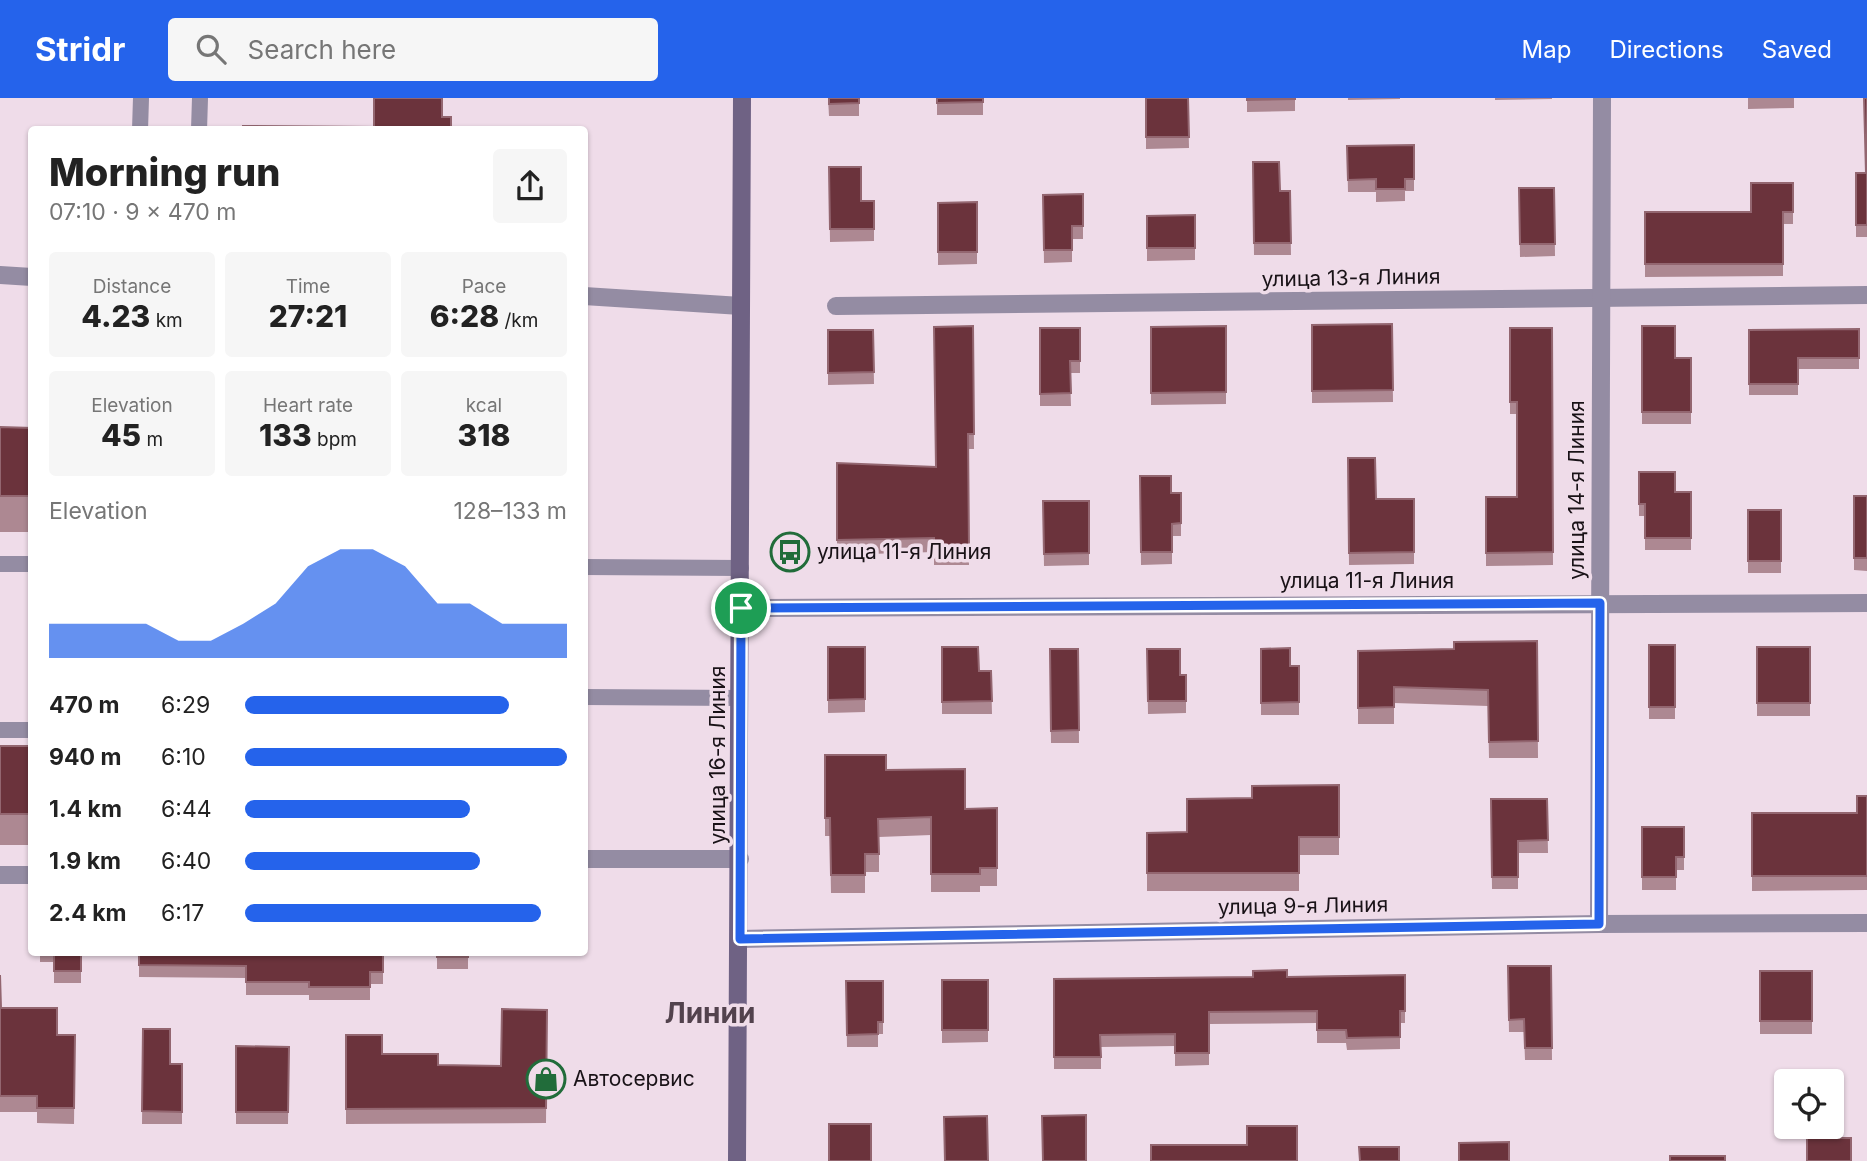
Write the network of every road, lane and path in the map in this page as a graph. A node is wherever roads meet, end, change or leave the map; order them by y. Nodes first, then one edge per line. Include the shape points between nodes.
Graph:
1 (141, 98) edge
2 (200, 98) edge
3 (742, 98) edge
4 (1602, 98) edge
5 (140, 126) edge
6 (199, 126) edge
7 (0, 275) edge
8 (28, 277) edge
9 (1867, 295) edge
10 (588, 296) edge
11 (1601, 298) junction
12 (741, 306) junction
13 (836, 306) dead end
14 (0, 564) edge
15 (28, 564) edge
16 (588, 567) edge
17 (741, 568) junction
18 (1600, 603) junction
19 (1867, 603) edge
20 (741, 608) junction
21 (588, 697) edge
22 (740, 698) junction
23 (0, 730) edge
24 (28, 730) edge
25 (588, 859) edge
26 (740, 859) junction
27 (28, 874) edge
28 (0, 875) edge
29 (1867, 923) edge
30 (1599, 924) junction
31 (740, 939) junction
32 (737, 1161) edge

1 - 5 lane
2 - 6 lane
3 - 12 main road, улица 16-я Линия
4 - 11 street, улица 14-я Линия
7 - 8 street
9 - 11 street, улица 13-я Линия
10 - 12 street
11 - 13 street, улица 13-я Линия
11 - 18 street, улица 14-я Линия
12 - 17 main road, улица 16-я Линия
14 - 15 lane
16 - 17 lane
17 - 20 main road, улица 16-я Линия
18 - 19 street, улица 11-я Линия
18 - 20 street, улица 11-я Линия
18 - 30 street, улица 14-я Линия
20 - 22 main road, улица 16-я Линия
21 - 22 lane
22 - 26 main road, улица 16-я Линия
23 - 24 lane
25 - 26 street
26 - 31 main road, улица 16-я Линия
27 - 28 street
29 - 30 street, улица 9-я Линия
30 - 31 street, улица 9-я Линия
31 - 32 main road, улица 16-я Линия

